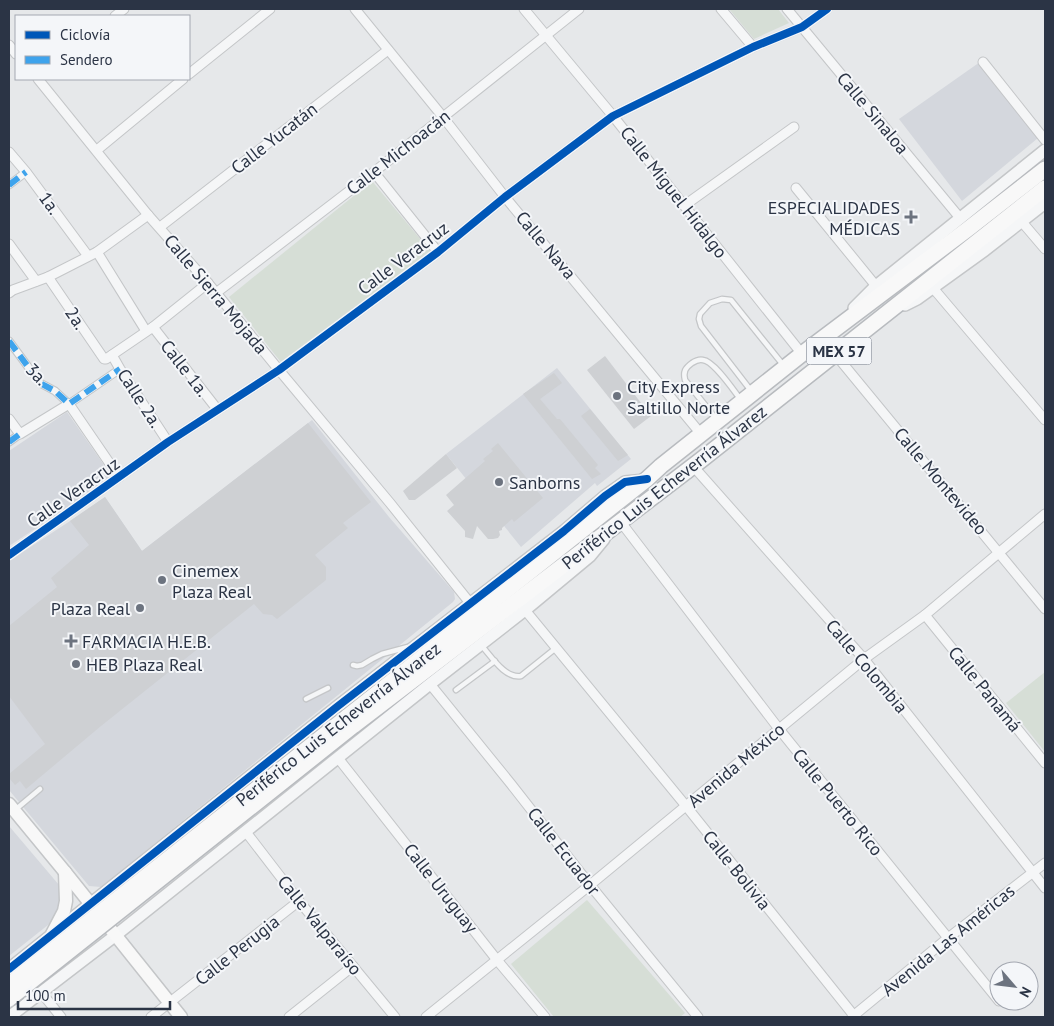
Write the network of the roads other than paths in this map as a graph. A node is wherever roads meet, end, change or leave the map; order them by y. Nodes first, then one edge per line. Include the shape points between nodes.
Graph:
1 (270, 9) edge
2 (355, 9) edge
3 (524, 9) edge
4 (579, 9) edge
5 (721, 9) edge
6 (787, 9) edge
7 (827, 9) edge
8 (802, 27) junction
9 (546, 35) junction
10 (9, 45) edge
11 (753, 47) junction
12 (388, 50) junction
13 (13, 55) edge
14 (983, 62) dead end
15 (190, 73) edge
16 (40, 80) edge
17 (183, 80) edge
18 (613, 116) junction
19 (442, 117) junction
20 (794, 127) dead end
21 (1045, 140) edge
22 (97, 150) junction
23 (1045, 150) edge
24 (9, 152) edge
25 (1045, 169) edge
26 (26, 172) junction
27 (374, 172) junction
28 (9, 185) edge
29 (796, 188) dead end
30 (1045, 188) edge
31 (505, 197) junction
32 (1045, 203) edge
33 (685, 205) junction
34 (148, 215) junction
35 (1022, 222) junction
36 (160, 227) junction
37 (968, 230) junction
38 (9, 244) edge
39 (1045, 249) edge
40 (438, 252) junction
41 (93, 254) junction
42 (48, 277) junction
43 (36, 281) junction
44 (208, 283) junction
45 (876, 286) junction
46 (933, 288) junction
47 (9, 293) edge
48 (216, 293) junction
49 (894, 308) junction
50 (839, 325) junction
51 (150, 329) junction
52 (9, 341) edge
53 (802, 354) junction
54 (835, 354) junction
55 (108, 357) junction
56 (785, 367) junction
57 (120, 369) junction
58 (278, 370) junction
59 (747, 397) junction
60 (68, 404) junction
61 (217, 409) junction
62 (9, 419) edge
63 (718, 420) junction
64 (1045, 420) edge
65 (20, 434) junction
66 (701, 434) junction
67 (9, 442) edge
68 (168, 442) junction
69 (693, 466) junction
70 (119, 477) junction
71 (647, 479) junction
72 (1045, 514) edge
73 (616, 524) junction
74 (1000, 552) junction
75 (9, 555) edge
76 (470, 603) junction
77 (1045, 609) edge
78 (525, 610) junction
79 (925, 615) junction
80 (480, 644) junction
81 (415, 646) junction
82 (556, 648) junction
83 (864, 659) junction
84 (495, 661) junction
85 (352, 665) dead end
86 (430, 684) junction
87 (328, 688) dead end
88 (456, 690) dead end
89 (306, 699) dead end
90 (346, 716) junction
91 (779, 729) junction
92 (292, 742) junction
93 (338, 758) junction
94 (1045, 763) edge
95 (40, 789) dead end
96 (686, 806) junction
97 (11, 807) edge
98 (246, 832) junction
99 (1045, 863) edge
100 (65, 872) junction
101 (1032, 872) junction
102 (590, 885) junction
103 (1045, 888) edge
104 (299, 901) junction
105 (90, 903) junction
106 (52, 934) junction
107 (116, 935) junction
108 (948, 938) junction
109 (498, 960) junction
110 (353, 966) junction
111 (9, 969) edge
112 (9, 983) edge
113 (989, 988) edge
114 (41, 992) junction
115 (170, 1003) junction
116 (12, 1009) edge
117 (692, 1015) edge
118 (61, 1017) edge
119 (151, 1017) edge
120 (181, 1017) edge
121 (289, 1017) edge
122 (395, 1017) edge
123 (426, 1017) edge
124 (544, 1017) edge
125 (854, 1017) edge

1 - 15 street
2 - 12 street, Calle Nava
3 - 9 street, Calle Miguel Hidalgo
4 - 9 street, Calle Michoacán
5 - 11 street
6 - 8 street, Calle Sinaloa
7 - 8 street, Calle Veracruz
8 - 11 street, Calle Veracruz
8 - 37 street, Calle Sinaloa
9 - 18 street, Calle Miguel Hidalgo
9 - 19 street, Calle Michoacán
10 - 13 street
11 - 18 street, Calle Veracruz
12 - 19 street, Calle Nava
12 - 36 street, Calle Yucatán
14 - 21 street
16 - 22 street, Calle Sierra Mojada
17 - 22 street
18 - 31 street, Calle Veracruz
18 - 33 street, Calle Miguel Hidalgo
19 - 27 street, Calle Michoacán
19 - 31 street, Calle Nava
20 - 33 street
22 - 34 street, Calle Sierra Mojada
23 - 37 street
24 - 26 street, 1a.
25 - 37 highway, Periférico Luis Echeverría Álvarez / MEX 57
26 - 28 street
26 - 41 street, 1a.
27 - 40 street
27 - 48 street, Calle Michoacán
29 - 45 street
30 - 37 highway, Periférico Luis Echeverría Álvarez / MEX 57
31 - 40 street, Calle Veracruz
31 - 66 street, Calle Nava
32 - 35 street, Periférico Luis Echeverría Álvarez
33 - 53 street, Calle Miguel Hidalgo
34 - 36 street, Calle Sierra Mojada
34 - 41 street
35 - 39 street
35 - 46 street, Periférico Luis Echeverría Álvarez
36 - 44 street, Calle Sierra Mojada
37 - 45 street
37 - 49 highway, Periférico Luis Echeverría Álvarez / MEX 57
37 - 50 highway, Periférico Luis Echeverría Álvarez / MEX 57
38 - 43 street
40 - 58 street, Calle Veracruz
41 - 42 street
41 - 51 street, 1a.
42 - 43 street
42 - 55 street, 2a.
43 - 47 street
44 - 48 street, Calle Sierra Mojada
44 - 51 street
45 - 50 street
46 - 49 street, Periférico Luis Echeverría Álvarez
46 - 64 street
48 - 58 street, Calle Sierra Mojada
49 - 54 highway, Periférico Luis Echeverría Álvarez / MEX 57
50 - 53 highway, Periférico Luis Echeverría Álvarez / MEX 57
51 - 55 street
51 - 61 street, Calle 1a.
52 - 60 street, 3a. via 40,384 55,391
53 - 56 highway, Periférico Luis Echeverría Álvarez / MEX 57
54 - 69 highway, Periférico Luis Echeverría Álvarez / MEX 57
54 - 74 street, Calle Montevideo
55 - 57 street, Calle 2a.
56 - 59 highway, Periférico Luis Echeverría Álvarez / MEX 57
56 - 59 lane via 731,300 710,303 700,314 701,326
57 - 60 street
57 - 68 street, Calle 2a.
58 - 61 street, Calle Veracruz
58 - 76 street, Calle Sierra Mojada
59 - 63 highway, Periférico Luis Echeverría Álvarez / MEX 57
59 - 63 lane via 712,363 697,360 690,365 685,369 685,380
60 - 65 street
60 - 70 street
61 - 68 street, Calle Veracruz
62 - 65 street
63 - 66 highway, Periférico Luis Echeverría Álvarez / MEX 57
65 - 67 street
66 - 71 highway, Periférico Luis Echeverría Álvarez / MEX 57
68 - 70 street, Calle Veracruz
69 - 73 highway, Periférico Luis Echeverría Álvarez / MEX 57
69 - 83 street, Calle Colombia
70 - 75 street, Calle Veracruz
71 - 76 street via 625,482 604,496
71 - 90 highway, Periférico Luis Echeverría Álvarez / MEX 57
72 - 74 street, Avenida México
73 - 78 street via 590,556
73 - 90 highway, Periférico Luis Echeverría Álvarez / MEX 57
73 - 91 street, Calle Puerto Rico
74 - 77 street, Calle Montevideo
74 - 79 street, Avenida México
76 - 81 street
78 - 80 street
78 - 82 street, Calle Bolivia
79 - 83 street, Avenida México
79 - 94 street, Calle Panamá
80 - 84 lane
80 - 86 street
81 - 85 lane via 390,651 362,665
81 - 90 street
82 - 84 lane via 521,676 511,676
82 - 96 street, Calle Bolivia
83 - 91 street, Avenida México
83 - 101 street, Calle Colombia
84 - 88 lane
86 - 93 street
86 - 102 street, Calle Ecuador
87 - 89 lane
90 - 92 street
90 - 98 street via 342,716 342,743 337,749 254,817
90 - 112 highway, Periférico Luis Echeverría Álvarez / MEX 57, bridge
90 - 116 highway, Periférico Luis Echeverría Álvarez / MEX 57, bridge
91 - 96 street, Avenida México
91 - 108 street, Calle Puerto Rico
92 - 98 street via 280,763 230,809 231,815
92 - 105 street
93 - 98 street
93 - 109 street, Calle Uruguay
95 - 97 lane
96 - 102 street, Avenida México
96 - 125 street, Calle Bolivia
97 - 100 main road
98 - 104 street, Calle Valparaíso
98 - 107 street
99 - 101 street, Avenida Las Américas
100 - 105 main road
100 - 106 main road via 64,911
101 - 103 street, Calle Colombia
101 - 108 street, Avenida Las Américas
102 - 109 street, Avenida México
102 - 117 street, Calle Ecuador
104 - 110 street, Calle Valparaíso
104 - 115 street, Calle Perugia
105 - 106 street
105 - 107 main road
106 - 111 street
107 - 114 street
107 - 115 main road
108 - 113 street, Calle Puerto Rico
108 - 125 street, Avenida Las Américas
109 - 123 street, Avenida México
109 - 124 street, Calle Uruguay
110 - 121 street
110 - 122 street, Calle Valparaíso
112 - 116 street via 19,989 21,996 21,1004
114 - 116 street
114 - 118 street
115 - 119 street, Calle Perugia
115 - 120 main road

